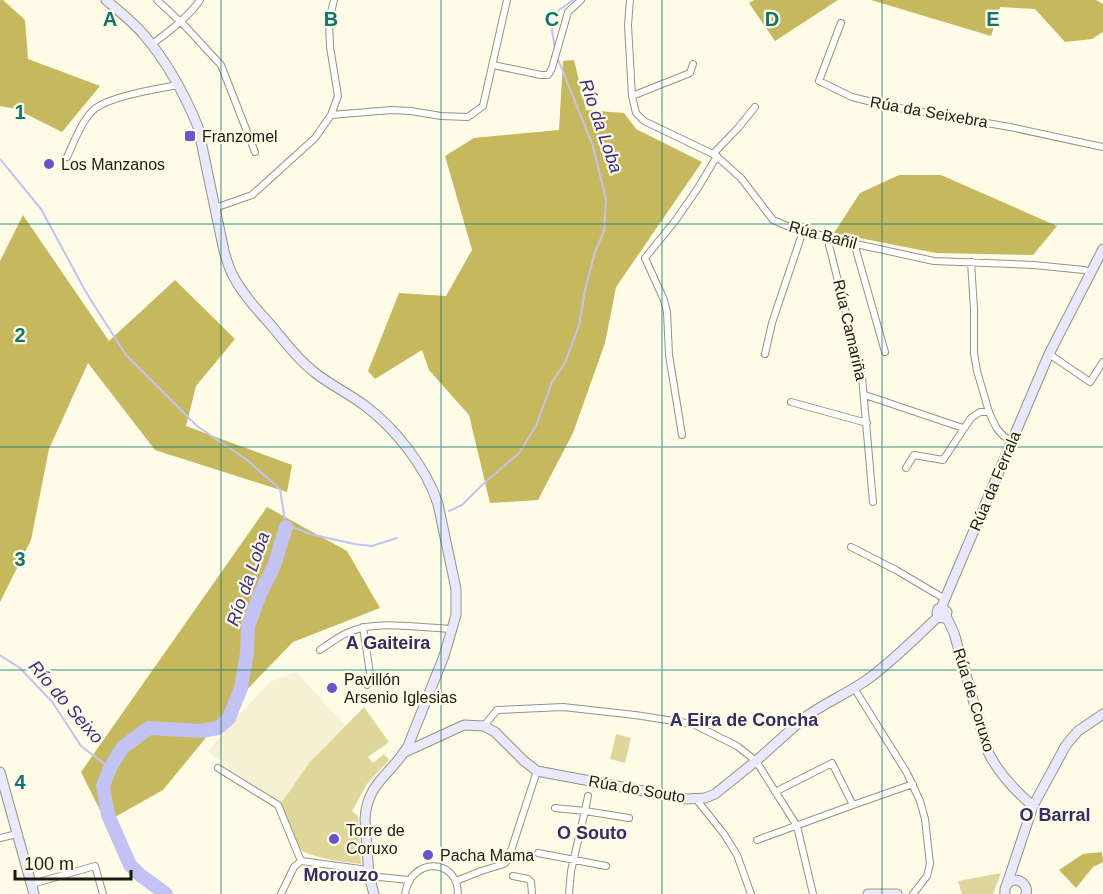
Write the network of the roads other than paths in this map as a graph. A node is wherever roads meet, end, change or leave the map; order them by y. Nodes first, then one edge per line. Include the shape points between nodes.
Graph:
1 (106, 0) edge
2 (157, 0) edge
3 (200, 0) edge
4 (334, 0) edge
5 (507, 0) edge
6 (581, 0) edge
7 (630, 0) edge
8 (181, 22) junction
9 (841, 23) dead end
10 (151, 45) junction
11 (693, 64) dead end
12 (493, 65) junction
13 (178, 85) junction
14 (632, 96) junction
15 (755, 107) dead end
16 (331, 115) junction
17 (1103, 147) edge
18 (255, 152) dead end
19 (715, 155) junction
20 (67, 156) dead end
21 (215, 208) junction
22 (803, 231) junction
23 (829, 238) junction
24 (856, 244) junction
25 (1103, 249) edge
26 (971, 262) junction
27 (1091, 273) junction
28 (885, 352) dead end
29 (765, 354) dead end
30 (1049, 354) junction
31 (1103, 362) edge
32 (865, 395) junction
33 (791, 402) dead end
34 (989, 412) junction
35 (867, 423) junction
36 (963, 428) junction
37 (682, 435) dead end
38 (1012, 441) junction
39 (906, 468) dead end
40 (873, 502) dead end
41 (851, 547) dead end
42 (943, 610) junction
43 (363, 627) junction
44 (453, 629) junction
45 (320, 650) dead end
46 (367, 685) dead end
47 (854, 688) junction
48 (1103, 714) edge
49 (484, 726) junction
50 (404, 753) junction
51 (756, 761) junction
52 (218, 768) dead end
53 (537, 771) junction
54 (0, 772) edge
55 (913, 784) junction
56 (775, 792) junction
57 (588, 796) dead end
58 (696, 799) junction
59 (4, 803) edge
60 (853, 805) junction
61 (1033, 806) junction
62 (555, 808) dead end
63 (585, 811) junction
64 (629, 818) dead end
65 (797, 826) junction
66 (17, 834) junction
67 (0, 838) edge
68 (757, 840) dead end
69 (538, 853) dead end
70 (574, 860) junction
71 (301, 861) junction
72 (1013, 865) junction
73 (606, 866) dead end
74 (368, 873) junction
75 (513, 876) dead end
76 (409, 880) junction
77 (1018, 880) junction
78 (456, 881) junction
79 (33, 889) edge
80 (1005, 891) edge
81 (458, 893) edge
82 (103, 894) edge
83 (281, 894) edge
84 (374, 894) edge
85 (405, 894) edge
86 (466, 894) edge
87 (532, 894) edge
88 (569, 894) edge
89 (751, 894) edge
90 (813, 894) edge
91 (868, 894) edge
92 (897, 894) edge
93 (913, 894) edge
94 (1026, 894) edge

1 - 10 street
2 - 8 street
3 - 8 street
4 - 16 street via 329,21 330,47 338,96
5 - 12 street
6 - 12 street via 568,12 548,75
7 - 14 street, Rúa Bañil
8 - 10 street
8 - 18 street via 221,65
9 - 17 street, Rúa da Seixebra via 819,81 852,97
10 - 13 street
11 - 14 street via 690,73
12 - 16 street via 483,106 468,117 391,110
13 - 20 street via 108,100 95,108
13 - 21 street via 198,127
14 - 19 street, Rúa Bañil via 636,112 645,121
15 - 19 street
16 - 21 street via 315,138 252,195
19 - 22 street, Rúa Bañil via 741,178 773,220
19 - 37 street via 698,188 645,258 666,306 669,355
21 - 44 street via 228,266 243,292 299,358 389,427 434,491 456,589
22 - 23 street, Rúa Bañil
22 - 29 street
23 - 24 street, Rúa Bañil
23 - 32 street, Rúa Camariña
24 - 26 street, Rúa Bañil via 934,261
24 - 28 street
25 - 27 street, Rúa da Ferrala
26 - 27 street, Rúa Bañil
26 - 34 street via 974,353
27 - 30 street, Rúa da Ferrala
30 - 31 street via 1090,382
30 - 38 street, Rúa da Ferrala
32 - 35 street, Rúa Camariña
32 - 36 street
33 - 35 street
34 - 36 street via 980,412
34 - 38 street via 1001,434
35 - 40 street, Rúa Camariña
36 - 39 street via 943,460 914,454
38 - 42 street, Rúa da Ferrala
41 - 42 street via 896,570
42 - 47 street, Rúa do Souto via 870,678
42 - 61 street, Rúa de Coruxo via 954,633 988,752 996,768
43 - 44 street
43 - 45 street via 337,637
43 - 46 street via 371,680
44 - 50 street
47 - 51 street, Rúa do Souto via 810,713
47 - 55 street
48 - 61 street via 1078,731 1066,745
49 - 50 street via 464,725
49 - 51 street via 497,710 563,706 635,715 693,724 737,746
49 - 53 street
50 - 74 street via 369,798 365,819
51 - 56 street
51 - 58 street, Rúa do Souto via 715,794
52 - 71 street via 278,805
53 - 58 street, Rúa do Souto
53 - 78 street via 508,860
54 - 59 street
55 - 60 street
55 - 93 street via 925,819 930,864 927,876
56 - 60 street via 832,763
56 - 65 street
57 - 63 street
58 - 89 street via 737,855
59 - 66 street
60 - 65 street
61 - 72 street
62 - 63 street
63 - 64 street
63 - 70 street
65 - 68 street
65 - 90 street
66 - 67 street
66 - 79 street
69 - 70 street
70 - 73 street
70 - 88 street
71 - 74 street
71 - 83 street
72 - 77 street
72 - 80 street
74 - 76 street
74 - 84 street
75 - 87 street via 528,879
76 - 78 street via 414,873 432,866 450,872
76 - 85 street
77 - 80 street via 1011,881
77 - 94 street via 1025,884
78 - 81 street
79 - 82 street via 95,866
81 - 86 street
91 - 92 street

